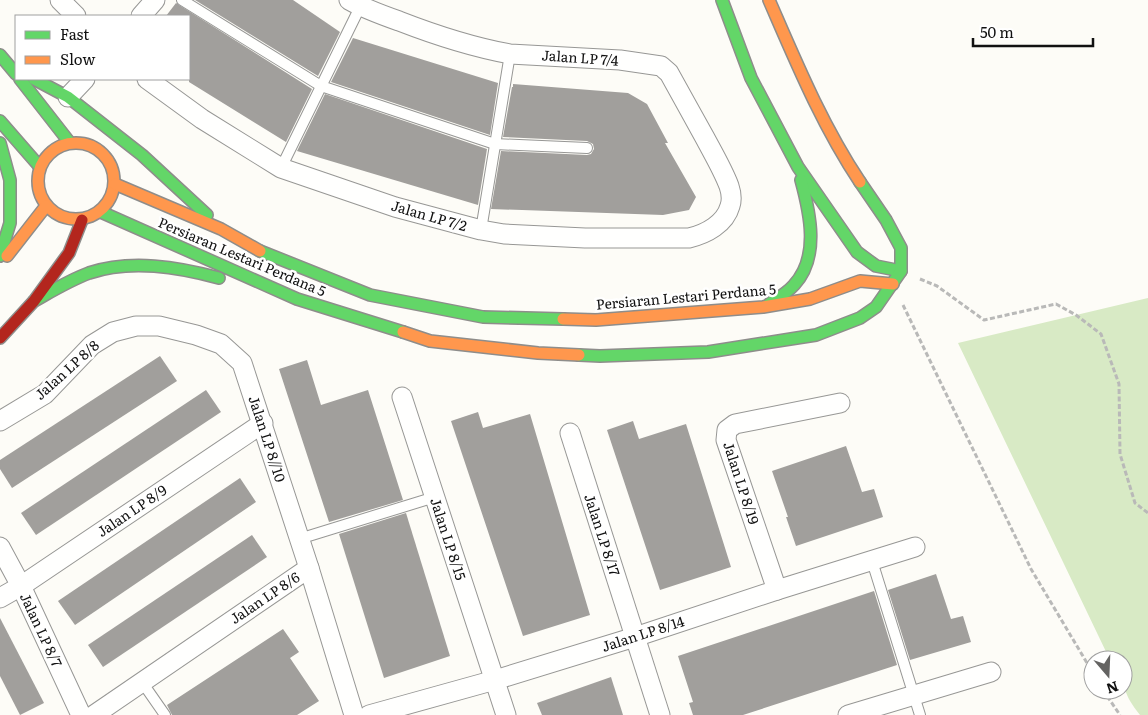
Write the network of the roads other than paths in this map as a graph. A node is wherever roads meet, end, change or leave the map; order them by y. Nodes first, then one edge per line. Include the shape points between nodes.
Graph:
1 (60, 0) edge
2 (155, 0) edge
3 (182, 0) edge
4 (722, 0) edge
5 (769, 0) edge
6 (355, 3) edge
7 (75, 15) edge
8 (142, 15) edge
9 (510, 54) junction
10 (0, 55) edge
11 (14, 70) edge
12 (21, 80) edge
13 (36, 80) edge
14 (84, 80) edge
15 (148, 80) edge
16 (321, 86) junction
17 (68, 97) junction
18 (0, 122) edge
19 (0, 143) edge
20 (70, 143) junction
21 (495, 144) junction
22 (587, 148) dead end
23 (798, 166) junction
24 (40, 167) junction
25 (281, 168) junction
26 (116, 184) junction
27 (46, 206) junction
28 (730, 206) joint
29 (101, 212) junction
30 (82, 220) junction
31 (221, 229) junction
32 (481, 230) junction
33 (0, 256) edge
34 (0, 265) edge
35 (901, 271) junction
36 (893, 284) junction
37 (297, 299) junction
38 (34, 301) junction
39 (763, 307) junction
40 (196, 335) joint
41 (0, 338) edge
42 (402, 397) dead end
43 (840, 403) dead end
44 (0, 421) edge
45 (262, 423) junction
46 (570, 433) dead end
47 (435, 497) junction
48 (299, 539) junction
49 (0, 546) edge
50 (915, 547) dead end
51 (872, 561) junction
52 (309, 568) junction
53 (21, 586) junction
54 (777, 590) junction
55 (0, 598) edge
56 (635, 637) junction
57 (991, 672) dead end
58 (495, 680) junction
59 (142, 682) junction
60 (914, 694) junction
61 (81, 715) edge
62 (94, 715) edge
63 (165, 715) edge
64 (354, 715) edge
65 (369, 715) edge
66 (506, 715) edge
67 (660, 715) edge
68 (848, 715) edge
69 (920, 715) edge

1 - 7 street
2 - 8 street
3 - 16 lane
4 - 23 street via 751,78
5 - 35 street via 801,75 843,156 894,233 901,248
6 - 9 street, Jalan LP 7/4 via 428,32
6 - 16 lane
9 - 21 lane
9 - 28 street, Jalan LP 7/4 via 611,59 661,66 669,73 715,156 729,186
10 - 11 street
12 - 20 street
13 - 17 street
14 - 17 street
15 - 25 street, Jalan LP 7/2
16 - 21 lane
16 - 25 lane
17 - 31 street via 142,155
18 - 24 street
19 - 33 street via 10,180 10,223
20 - 24 street via 52,151
20 - 26 street via 88,144 103,152 113,166
21 - 22 lane
21 - 32 lane
23 - 35 street via 857,252 876,266
23 - 39 street via 812,238 809,255 799,280 785,294
24 - 27 street via 38,187
25 - 32 street, Jalan LP 7/2 via 394,207
26 - 29 street via 111,199
26 - 31 street, Persiaran Lestari Perdana 5
27 - 30 street via 62,218
27 - 34 street
28 - 32 street, Jalan LP 7/2 via 712,228 689,238 585,238
29 - 30 street
29 - 37 street, Persiaran Lestari Perdana 5
30 - 38 street via 69,254
31 - 39 street, Persiaran Lestari Perdana 5 via 265,254 370,295 483,317 596,320
35 - 36 street
36 - 37 street, Persiaran Lestari Perdana 5 via 876,306 860,318 816,335 708,352 600,356 430,341
36 - 39 street, Persiaran Lestari Perdana 5 via 860,281 810,298
37 - 38 street via 191,270 136,266 103,269 68,282
38 - 41 street
40 - 44 street, Jalan LP 8/8 via 158,326 136,326 112,332 92,346 45,394
40 - 45 street, Jalan LP 8//10 via 221,344 242,363
42 - 47 street, Jalan LP 8/15
43 - 54 street, Jalan LP 8/19 via 735,424 727,430 726,440
45 - 48 street, Jalan LP 8//10
45 - 53 street, Jalan LP 8/9
46 - 56 street, Jalan LP 8/17
47 - 48 lane
47 - 58 street, Jalan LP 8/15
48 - 52 street, Jalan LP 8//10
49 - 53 street, Jalan LP 8/7
50 - 51 street, Jalan LP 8/14
51 - 54 street, Jalan LP 8/14
51 - 60 lane
52 - 59 street, Jalan LP 8/6
52 - 64 street, Jalan LP 8/6
53 - 55 street, Jalan LP 8/9
53 - 61 street, Jalan LP 8/7
54 - 56 street, Jalan LP 8/14
56 - 58 street, Jalan LP 8/14
56 - 67 street, Jalan LP 8/17
57 - 60 street
58 - 65 street, Jalan LP 8/14
58 - 66 street, Jalan LP 8/15
59 - 62 street, Jalan LP 8/6
59 - 63 lane
60 - 68 street
60 - 69 lane

